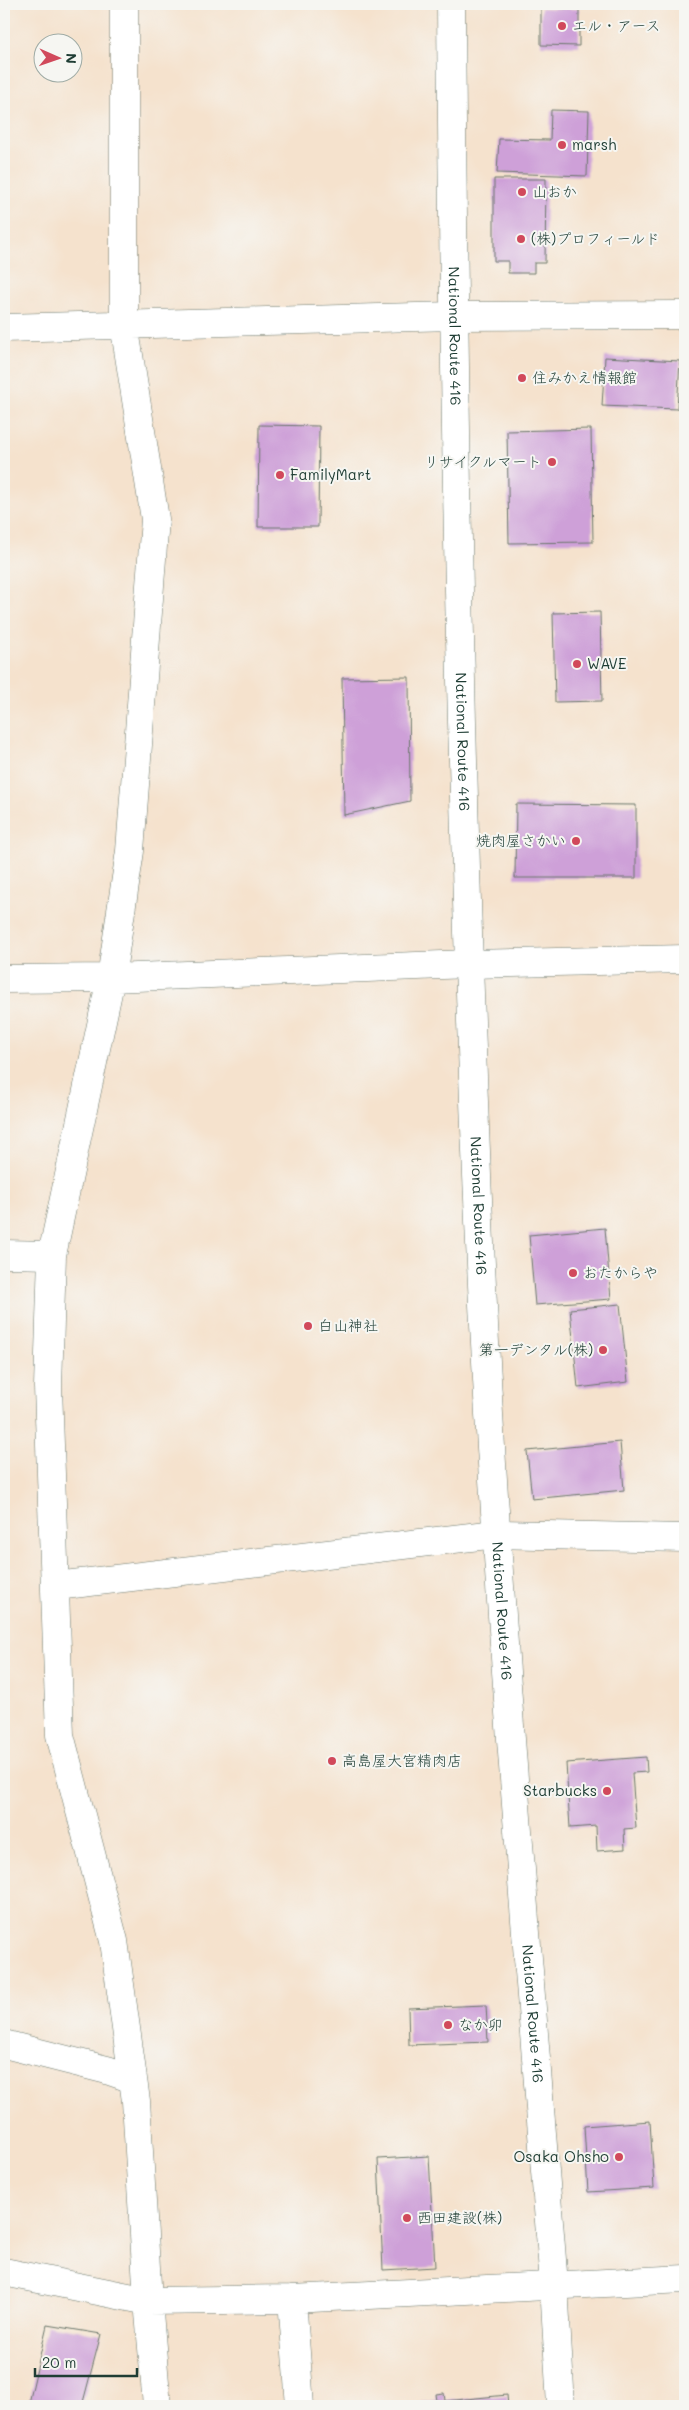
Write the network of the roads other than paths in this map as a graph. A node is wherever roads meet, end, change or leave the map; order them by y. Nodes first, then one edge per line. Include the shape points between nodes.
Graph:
1 (124, 4) edge
2 (451, 4) edge
3 (685, 315) edge
4 (453, 316) junction
5 (124, 324) junction
6 (4, 328) edge
7 (685, 959) edge
8 (468, 964) junction
9 (111, 978) junction
10 (4, 979) edge
11 (4, 1254) edge
12 (52, 1255) junction
13 (496, 1534) junction
14 (685, 1538) edge
15 (56, 1586) junction
16 (4, 2044) edge
17 (133, 2079) junction
18 (4, 2272) edge
19 (685, 2279) edge
20 (554, 2285) junction
21 (292, 2299) junction
22 (148, 2301) junction
23 (157, 2406) edge
24 (300, 2406) edge
25 (561, 2406) edge

1 - 5 main road
2 - 4 main road, National Route 416
3 - 4 main road
4 - 5 main road
4 - 8 main road, National Route 416
5 - 6 main road
5 - 9 main road via 155,519 130,851
7 - 8 main road
8 - 9 main road
8 - 13 main road, National Route 416
9 - 10 main road
9 - 12 main road
11 - 12 main road
12 - 15 main road via 48,1388
13 - 14 main road
13 - 15 main road
13 - 20 main road, National Route 416
15 - 17 main road via 60,1736 114,1941
16 - 17 main road
17 - 22 main road
18 - 22 main road
19 - 20 main road
20 - 21 main road
20 - 25 main road, National Route 416
21 - 22 main road
21 - 24 main road
22 - 23 main road

